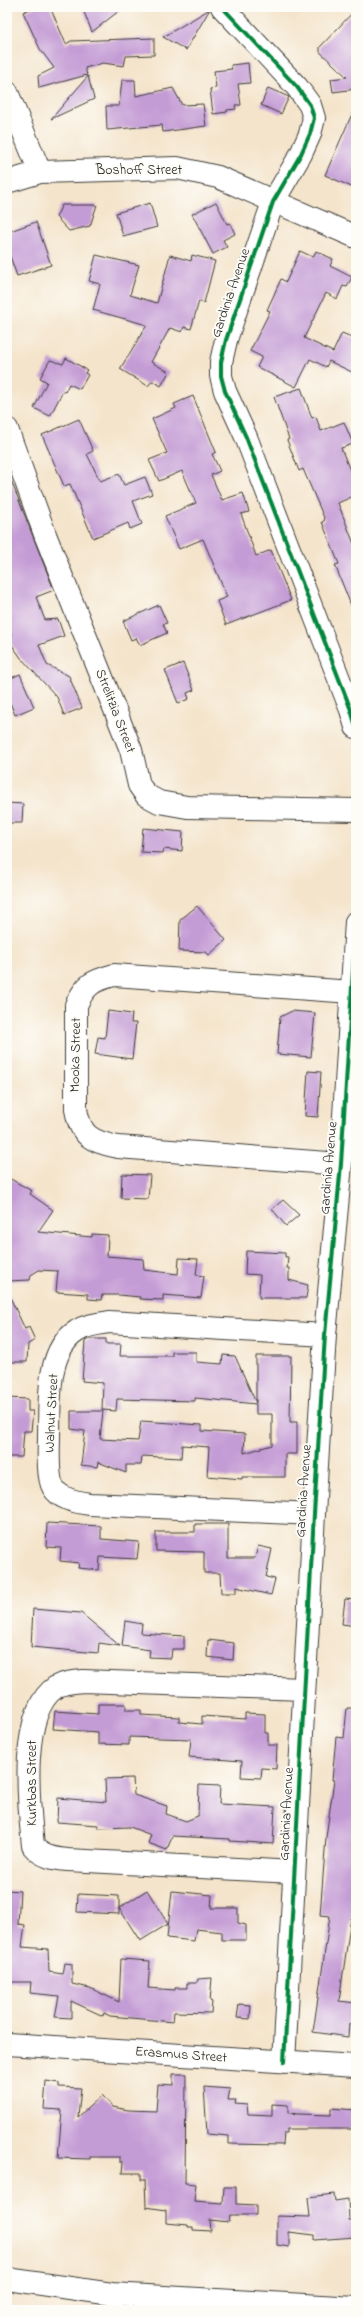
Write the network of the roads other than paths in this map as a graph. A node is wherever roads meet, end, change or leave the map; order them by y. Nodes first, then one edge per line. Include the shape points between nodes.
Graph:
1 (222, 7) edge
2 (7, 92) edge
3 (40, 172) junction
4 (7, 182) edge
5 (273, 202) junction
6 (356, 237) edge
7 (7, 430) edge
8 (356, 728) edge
9 (356, 810) edge
10 (356, 922) edge
11 (352, 992) junction
12 (341, 1164) junction
13 (325, 1335) junction
14 (314, 1514) junction
15 (304, 1689) junction
16 (294, 1872) junction
17 (7, 2044) edge
18 (284, 2062) junction
19 (356, 2066) edge
20 (7, 2279) edge
21 (356, 2308) edge

1 - 5 street, Gardinia Avenue via 297,87 310,106 314,118 301,154
2 - 3 street
3 - 4 street, Boshoff Street
3 - 5 street, Boshoff Street via 177,168 218,177
5 - 6 street, Boshoff Street
5 - 8 street, Gardinia Avenue via 223,351 221,376
7 - 9 street, Strelitzia Street via 46,538 132,750 139,785 146,795 159,802 187,807
10 - 11 street, Gardinia Avenue
11 - 12 street, Gardinia Avenue
11 - 12 street, Mooka Street via 114,975 97,979 84,989 76,1005 78,1123 97,1143 118,1147
12 - 13 street, Gardinia Avenue
13 - 14 street, Gardinia Avenue
13 - 14 street, Walnut Street via 109,1322 92,1325 77,1331 68,1340 58,1356 50,1386 51,1474 53,1487 62,1496 75,1502 90,1504
14 - 15 street, Gardinia Avenue
15 - 16 street, Gardinia Avenue
15 - 16 street, Kurkbas Street via 83,1681 66,1683 57,1686 41,1705 32,1732 29,1754 33,1846 38,1852 68,1860
16 - 18 street, Gardinia Avenue
17 - 18 street, Erasmus Street
18 - 19 street, Erasmus Street
20 - 21 street via 119,2295

